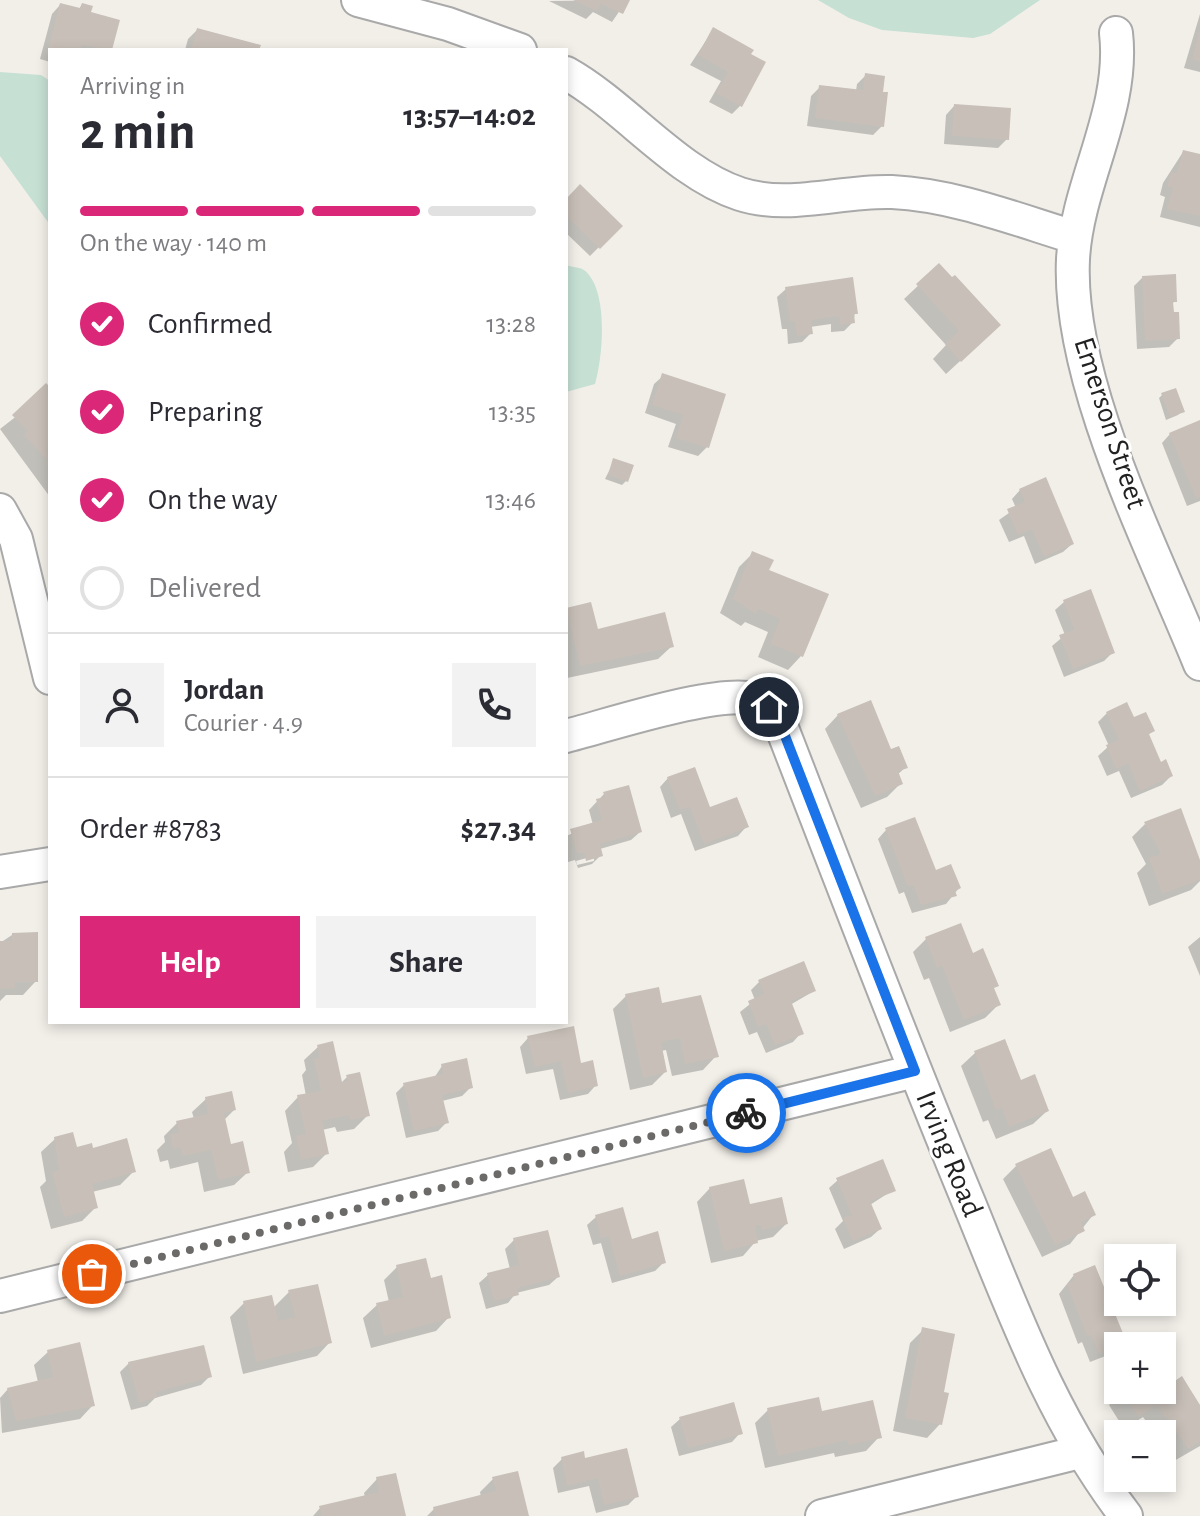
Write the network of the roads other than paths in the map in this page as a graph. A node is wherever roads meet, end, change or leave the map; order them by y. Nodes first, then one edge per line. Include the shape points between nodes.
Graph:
1 (358, 0) edge
2 (1116, 33) dead end
3 (514, 48) edge
4 (568, 74) edge
5 (1074, 237) junction
6 (0, 510) edge
7 (1186, 591) edge
8 (1200, 664) edge
9 (48, 670) edge
10 (568, 736) edge
11 (48, 864) edge
12 (0, 872) edge
13 (915, 1071) junction
14 (0, 1296) edge
15 (1080, 1452) junction
16 (822, 1516) edge
17 (1126, 1516) edge

1 - 3 street
2 - 5 street, Emerson Street via 1113,93
4 - 5 street via 690,166 740,194 763,200 904,194 966,204
5 - 7 street, Emerson Street via 1074,295 1087,369 1109,440
6 - 9 street via 16,539
7 - 8 street, Emerson Street
10 - 13 street, Irving Road via 720,698 755,699 769,707 780,723
11 - 12 street
13 - 14 street
13 - 15 street, Irving Road via 1042,1382
15 - 16 street
15 - 17 street, Irving Road

